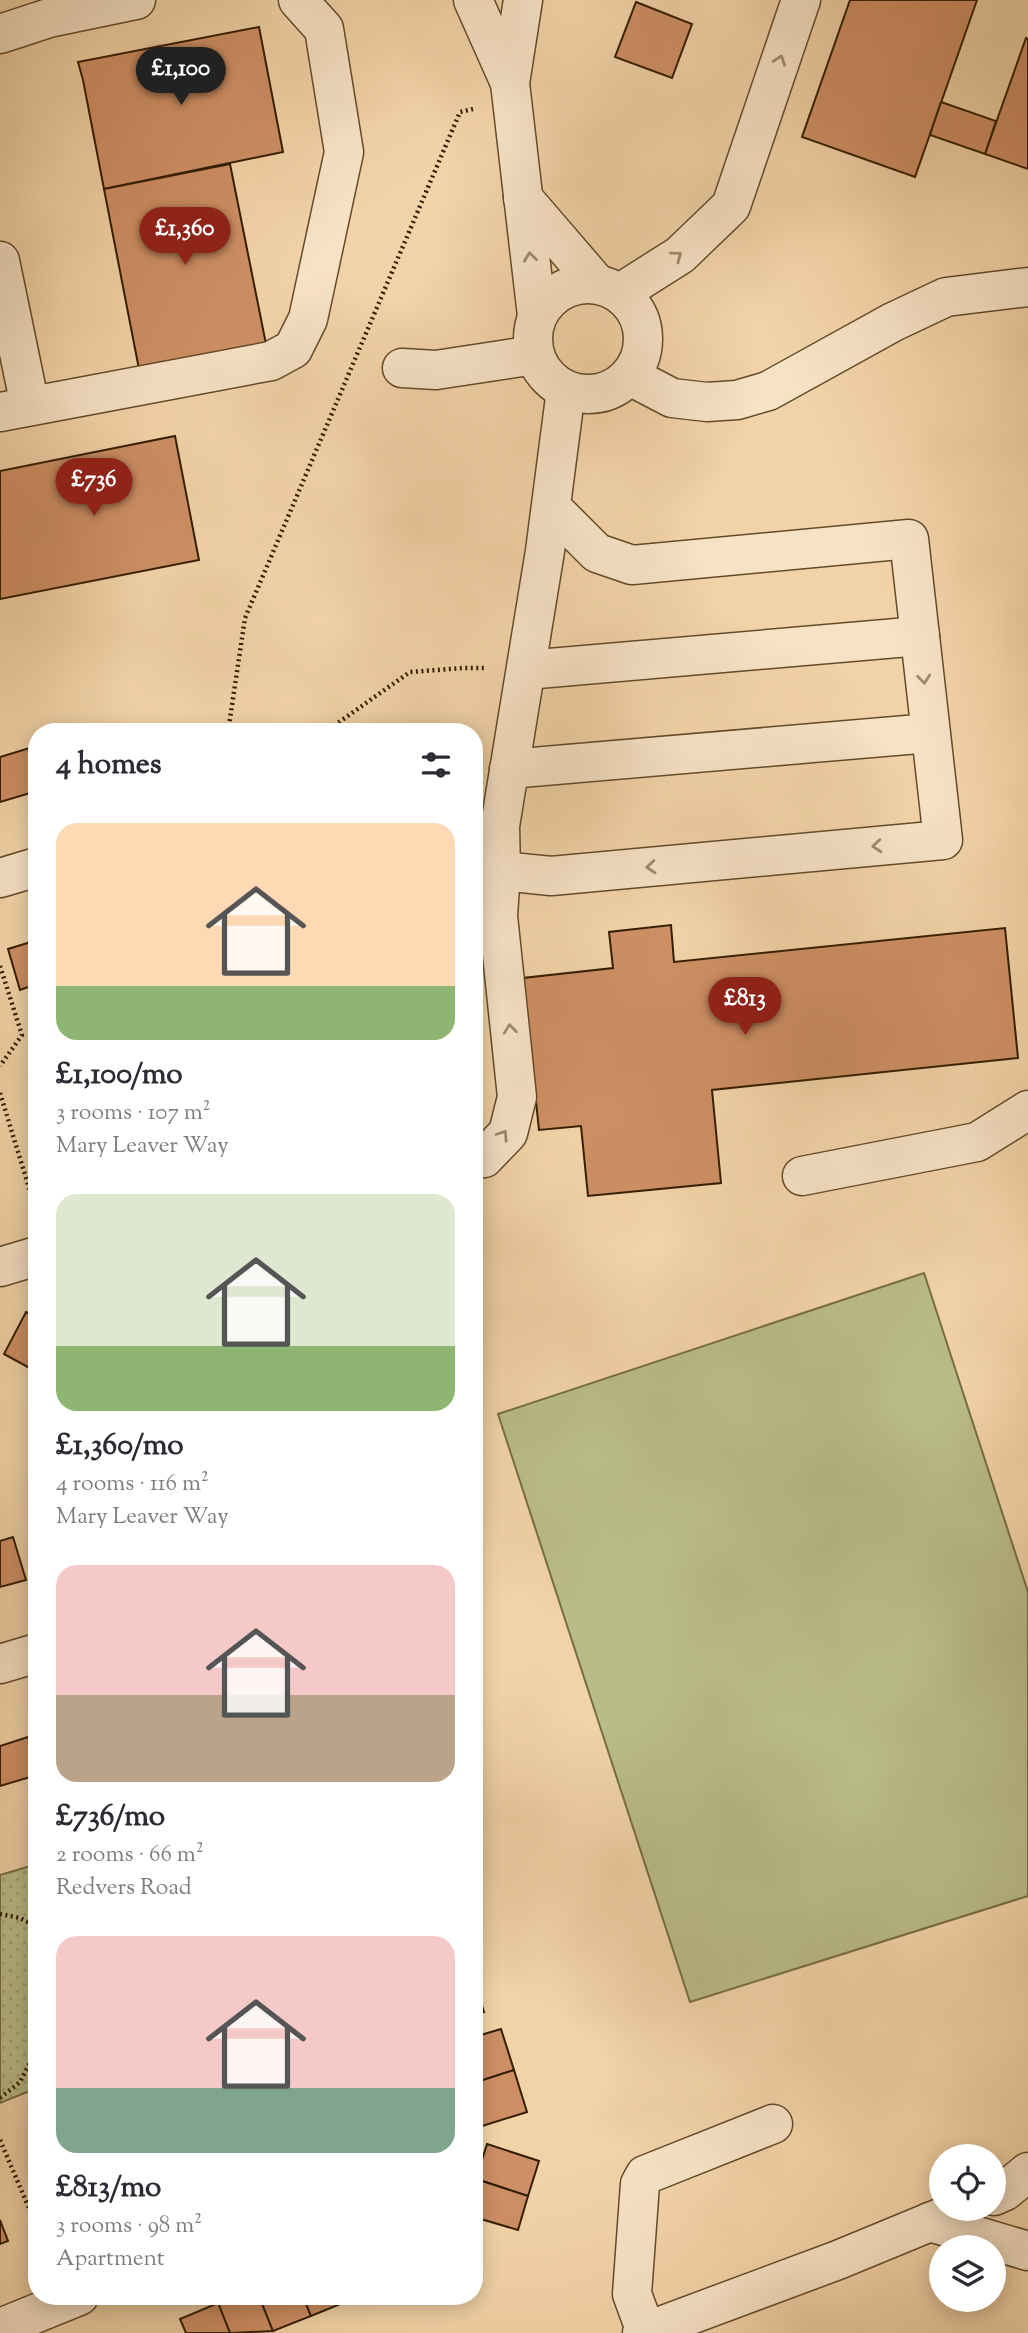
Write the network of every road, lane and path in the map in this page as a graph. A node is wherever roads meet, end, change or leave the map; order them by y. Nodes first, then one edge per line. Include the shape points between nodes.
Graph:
1 (136, 0) edge
2 (298, 0) edge
3 (472, 0) edge
4 (523, 0) edge
5 (801, 0) edge
6 (0, 34) edge
7 (510, 93) junction
8 (523, 198) junction
9 (0, 261) edge
10 (1028, 287) edge
11 (609, 289) junction
12 (537, 316) junction
13 (535, 355) junction
14 (402, 368) dead end
15 (630, 376) junction
16 (566, 390) junction
17 (15, 409) edge
18 (551, 507) junction
19 (920, 636) junction
20 (526, 670) junction
21 (229, 723) edge
22 (339, 723) edge
23 (930, 733) junction
24 (509, 769) junction
25 (28, 870) edge
26 (488, 877) edge
27 (0, 878) edge
28 (0, 966) edge
29 (0, 1066) edge
30 (0, 1093) edge
31 (1028, 1110) edge
32 (483, 1158) edge
33 (802, 1176) dead end
34 (28, 1185) edge
35 (28, 1259) edge
36 (0, 1267) edge
37 (28, 1656) edge
38 (0, 1664) edge
39 (0, 1914) edge
40 (28, 1922) edge
41 (28, 2066) edge
42 (0, 2098) edge
43 (773, 2124) dead end
44 (0, 2140) edge
45 (1028, 2172) edge
46 (1006, 2191) edge
47 (28, 2206) edge
48 (932, 2221) edge
49 (960, 2221) edge
50 (1028, 2251) edge
51 (57, 2305) edge
52 (0, 2329) edge
53 (644, 2332) edge

1 - 6 street via 49,18
2 - 17 street via 324,29 344,152 308,319 293,349 271,361
3 - 7 street
4 - 7 street
11 -> 5 street via 680,256 731,206
7 - 8 street
7 - 21 path via 460,112 245,618
8 - 11 street
12 -> 8 street
9 - 17 street
10 - 15 street via 946,297 768,391 737,400 672,398
11 - 12 street via 579,284 562,290
11 - 15 street via 634,306 642,323 640,360
12 - 13 street
13 - 14 street via 436,370
13 - 16 street via 547,375
15 - 16 street via 600,394
16 - 18 street
18 - 19 street via 597,554 632,565 909,539
18 - 20 street
19 - 20 street
19 -> 23 street
20 - 22 path via 410,672
20 - 24 street
23 - 24 street
23 -> 26 street via 943,840 551,876
24 - 26 street
25 - 27 street
32 -> 26 street via 508,1133 517,1097 498,916
28 - 29 path via 22,1035
30 - 34 path
31 - 33 street via 977,1142
35 - 36 street
37 - 38 street
39 - 40 path
41 - 42 path via 20,2082
43 - 53 street via 645,2175 640,2184 632,2294
44 - 47 path
45 - 46 street
48 - 53 street
49 - 50 street
51 - 52 street

